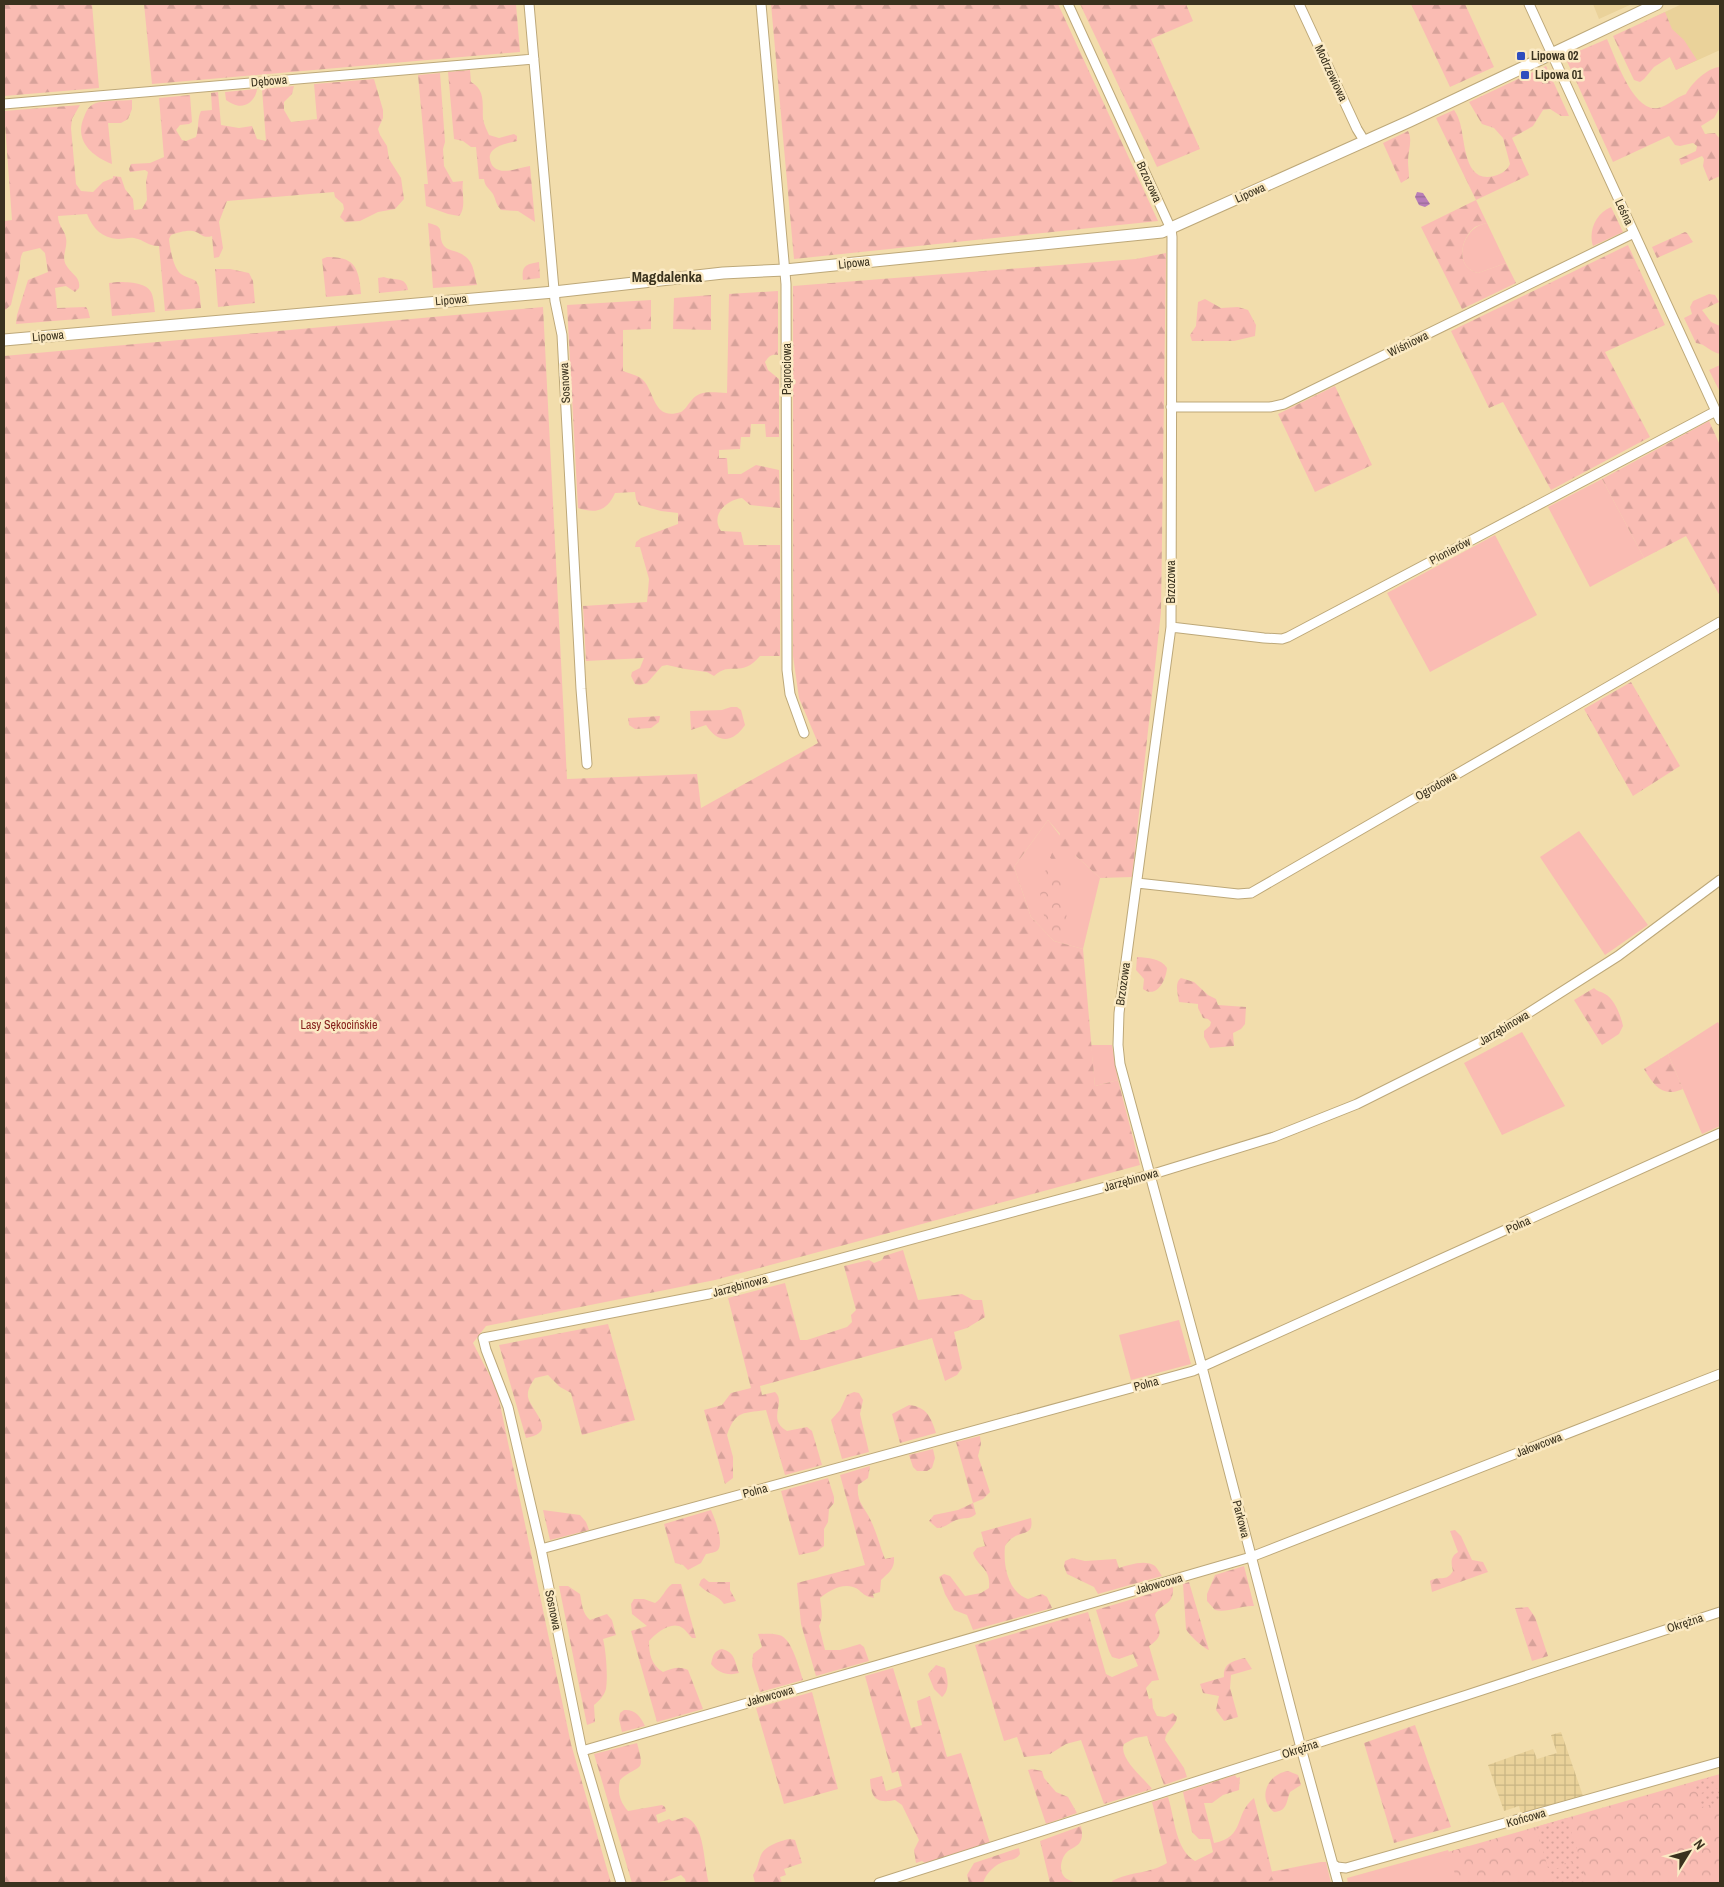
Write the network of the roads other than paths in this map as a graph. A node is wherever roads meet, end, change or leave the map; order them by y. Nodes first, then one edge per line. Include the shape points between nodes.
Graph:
1 (529, 4) edge
2 (761, 4) edge
3 (1068, 4) edge
4 (1299, 4) edge
5 (1529, 4) edge
6 (1657, 4) edge
7 (1552, 53) junction
8 (534, 59) junction
9 (4, 104) edge
10 (1365, 142) junction
11 (1171, 229) junction
12 (1634, 234) junction
13 (785, 270) junction
14 (554, 292) junction
15 (4, 340) edge
16 (1171, 407) junction
17 (1716, 411) junction
18 (1720, 420) edge
19 (1720, 622) edge
20 (1171, 628) junction
21 (804, 733) dead end
22 (587, 764) dead end
23 (1720, 880) edge
24 (1137, 883) junction
25 (1720, 1133) edge
26 (1150, 1175) junction
27 (483, 1338) joint
28 (1202, 1367) junction
29 (1720, 1374) edge
30 (541, 1549) junction
31 (1251, 1557) junction
32 (1720, 1612) edge
33 (1301, 1748) junction
34 (582, 1751) junction
35 (1720, 1762) edge
36 (1333, 1864) junction
37 (621, 1883) edge
38 (879, 1883) edge
39 (1338, 1883) edge

1 - 8 street, Sosnowa
2 - 13 street, Paprociowa
3 - 11 street, Brzozowa
4 - 10 street, Modrzewiowa
5 - 7 street, Leśna
6 - 7 street, Lipowa
7 - 10 street, Lipowa
7 - 12 street, Leśna
8 - 9 street, Dębowa
8 - 14 street, Sosnowa
10 - 11 street, Lipowa
11 - 13 street, Lipowa via 1153,234
11 - 16 street, Brzozowa
12 - 16 street, Wiśniowa via 1284,404 1270,407
12 - 17 street, Leśna
13 - 14 street, Lipowa via 723,273
13 - 21 street, Paprociowa via 787,670 790,694
14 - 15 street, Lipowa
14 - 22 street, Sosnowa via 562,335
16 - 20 street, Brzozowa
17 - 18 street, Leśna
17 - 20 street, Pionierów via 1285,638
19 - 24 street, Ogrodowa via 1251,893
20 - 24 street, Brzozowa
23 - 26 street, Jarzębinowa via 1618,956 1489,1038 1358,1104 1274,1137
24 - 26 street, Brzozowa via 1119,1013 1118,1045 1122,1072
25 - 28 street, Polna
26 - 27 street, Jarzębinowa via 709,1294
26 - 28 street, Parkowa
27 - 30 street, Sosnowa via 508,1407
28 - 30 street, Polna
28 - 31 street, Parkowa
29 - 31 street, Jałowcowa
30 - 34 street, Sosnowa
31 - 33 street, Parkowa
31 - 34 street, Jałowcowa
32 - 33 street, Okrężna
33 - 36 street, Parkowa
33 - 38 street, Okrężna
34 - 37 street, Sosnowa
35 - 36 street, Końcowa via 1346,1868
36 - 39 street, Parkowa

